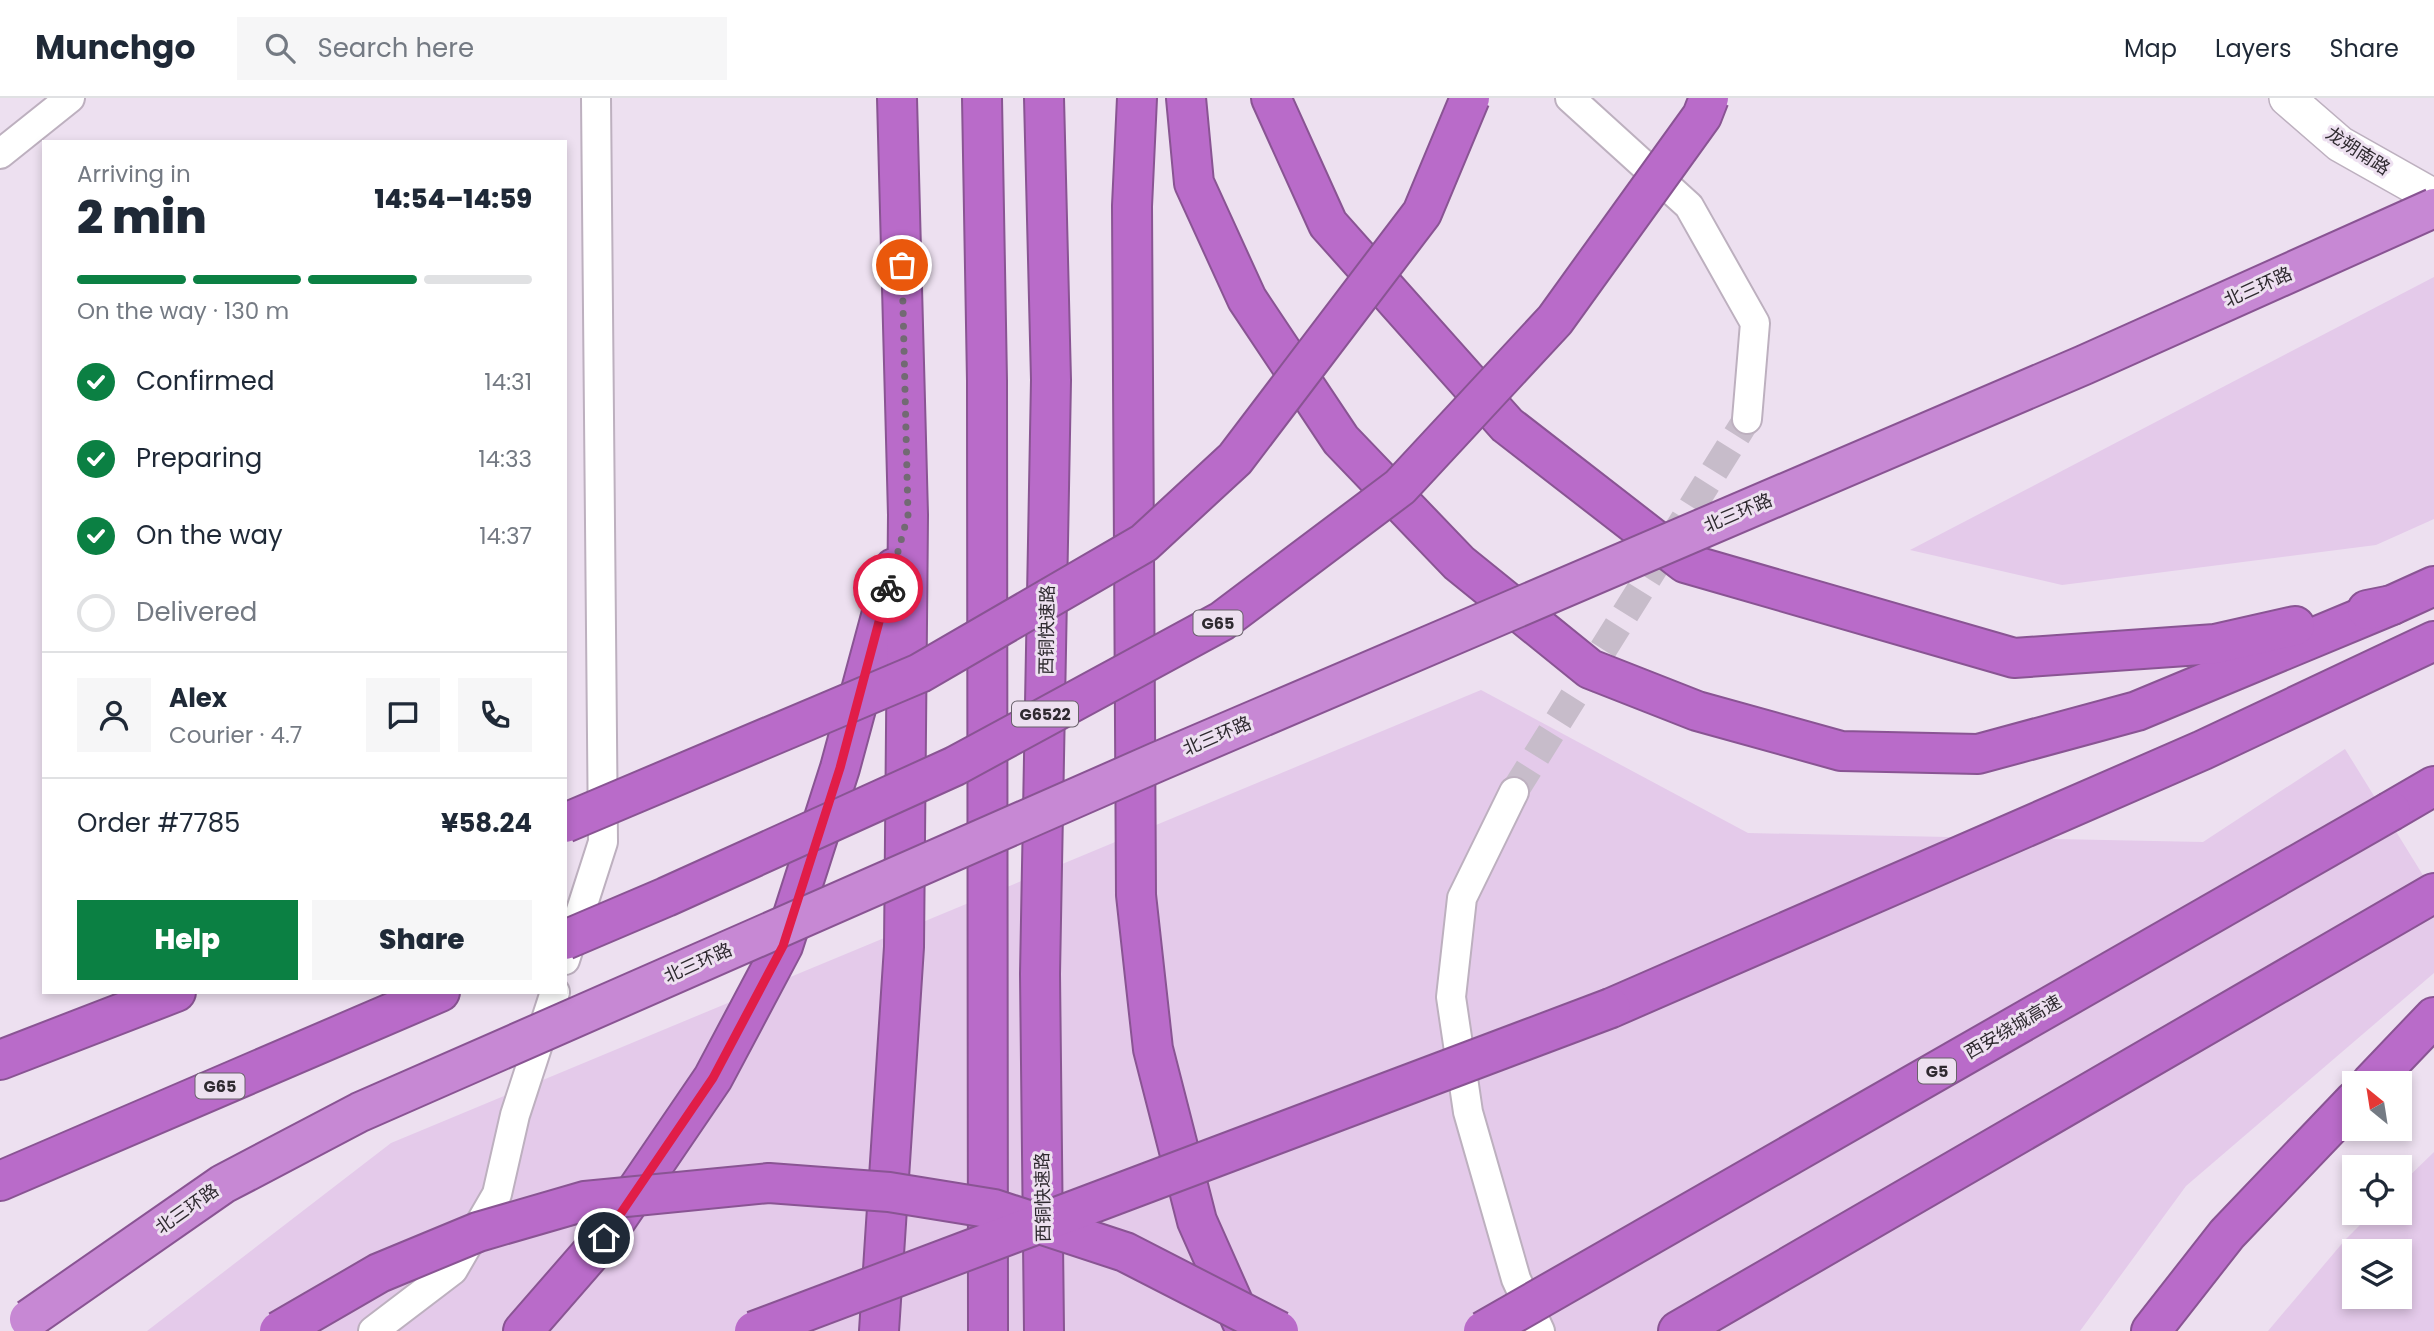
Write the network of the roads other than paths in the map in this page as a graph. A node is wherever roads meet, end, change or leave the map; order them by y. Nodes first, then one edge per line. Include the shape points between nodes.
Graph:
1 (70, 98) edge
2 (596, 98) edge
3 (897, 98) edge
4 (982, 98) edge
5 (1044, 98) edge
6 (1137, 98) edge
7 (1186, 98) edge
8 (1271, 98) edge
9 (1470, 98) edge
10 (1570, 98) edge
11 (1709, 98) edge
12 (2287, 98) edge
13 (0, 153) edge
14 (2434, 197) edge
15 (2434, 208) edge
16 (1748, 419) tunnel mouth
17 (908, 515) junction
18 (2434, 586) edge
19 (2392, 605) junction
20 (2434, 641) edge
21 (2434, 786) edge
22 (1514, 792) tunnel mouth
23 (567, 822) edge
24 (2434, 893) edge
25 (567, 939) edge
26 (567, 954) edge
27 (171, 994) edge
28 (435, 994) edge
29 (554, 994) edge
30 (2434, 1017) edge
31 (0, 1060) edge
32 (2382, 1071) edge
33 (2342, 1114) edge
34 (0, 1181) edge
35 (29, 1319) dead end
36 (279, 1331) edge
37 (373, 1331) edge
38 (523, 1331) edge
39 (754, 1331) edge
40 (879, 1331) edge
41 (988, 1331) edge
42 (1044, 1331) edge
43 (1246, 1331) edge
44 (1279, 1331) edge
45 (1483, 1331) edge
46 (1539, 1331) edge
47 (1678, 1331) edge
48 (2151, 1331) edge

1 - 13 street
2 - 26 street via 603,842
3 - 17 highway
4 - 41 highway, G6522 via 987,381
5 - 42 highway, 西铜快速路 / G6522 via 1051,380 1040,974
6 - 43 highway via 1132,206 1136,895 1153,1049 1197,1221
7 - 19 highway via 1194,183 1247,299 1341,440 1459,564 1590,669 1697,711 1841,751 1978,754 2137,711
8 - 19 highway via 1328,224 1489,405 1507,425 1685,563 2014,658 2215,644
9 - 23 highway, bridge via 1422,212 1235,460 1144,543 920,673
10 - 16 street via 1689,206 1755,323
11 - 25 highway, G65, bridge via 1702,116 1555,320 1400,487 1222,621 954,766
12 - 14 street, 龙朔南路 via 2340,144
15 - 35 highway, 北三环路, bridge via 2072,370 1157,762 360,1112 223,1184
17 - 38 highway via 840,768 783,946 713,1078 604,1238
17 - 40 highway via 904,947
18 - 19 highway
20 - 39 highway, bridge via 2203,750 1611,1008
21 - 45 highway, 西安绕城高速 / G5, bridge
22 - 46 street via 1462,898 1451,997 1468,1112 1516,1279
24 - 47 highway
27 - 31 highway
28 - 34 highway, G65
29 - 37 street via 515,1115 497,1194 453,1270
30 - 32 highway
33 - 48 highway via 2227,1234
36 - 44 highway, bridge via 379,1273 478,1232 585,1201 769,1183 889,1192 994,1209 1125,1252

